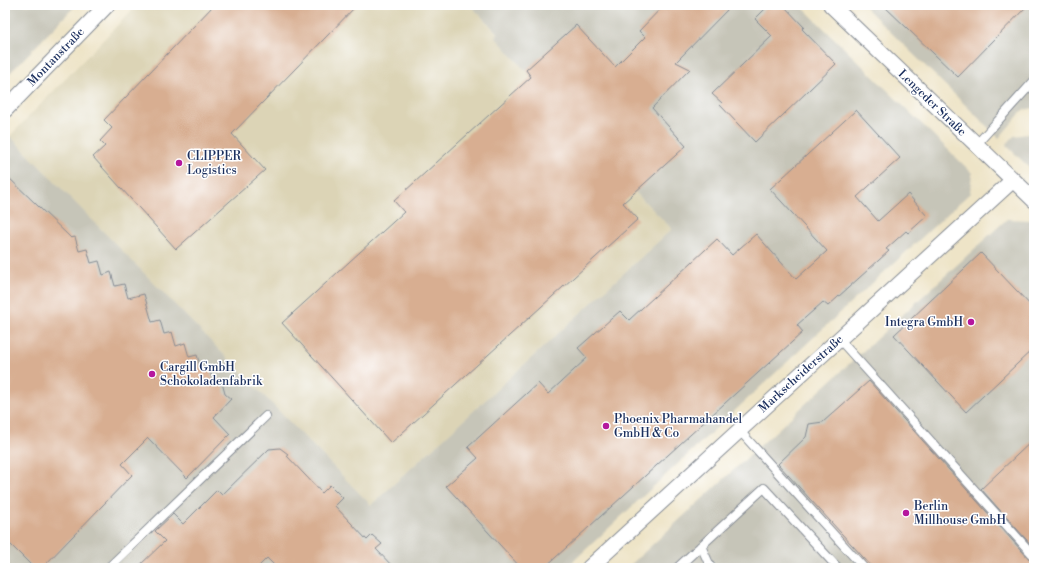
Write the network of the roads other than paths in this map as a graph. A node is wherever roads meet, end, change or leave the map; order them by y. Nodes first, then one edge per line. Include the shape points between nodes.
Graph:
1 (107, 5) edge
2 (831, 5) edge
3 (1034, 81) edge
4 (5, 110) edge
5 (976, 145) junction
6 (1013, 180) junction
7 (1034, 200) edge
8 (839, 339) junction
9 (266, 416) dead end
10 (739, 430) junction
11 (701, 546) junction
12 (1034, 556) edge
13 (593, 567) edge
14 (108, 568) edge
15 (677, 568) edge
16 (711, 568) edge
17 (838, 568) edge
18 (864, 568) edge

1 - 4 street, Montanstraße
2 - 5 street, Lengeder Straße
3 - 5 lane
5 - 6 street, Lengeder Straße
6 - 7 street, Lengeder Straße
6 - 8 street, Markscheiderstraße
8 - 10 street, Markscheiderstraße
8 - 12 lane
9 - 14 lane
10 - 13 street, Markscheiderstraße
10 - 18 lane
11 - 15 lane
11 - 16 lane
11 - 17 lane via 764,488

